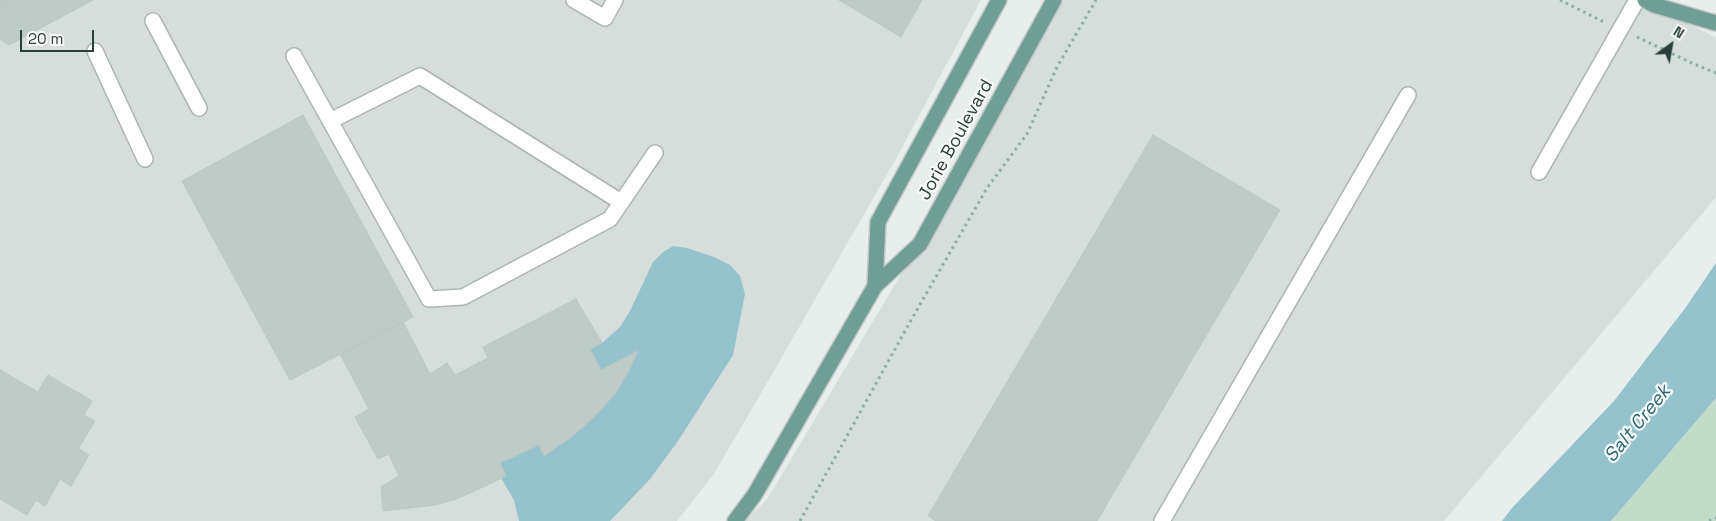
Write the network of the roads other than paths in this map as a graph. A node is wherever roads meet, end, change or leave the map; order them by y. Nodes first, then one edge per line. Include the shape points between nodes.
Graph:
1 (574, 0) edge
2 (615, 0) edge
3 (999, 0) edge
4 (1054, 0) edge
5 (1638, 0) edge
6 (1645, 0) edge
7 (153, 21) dead end
8 (1716, 23) edge
9 (95, 51) dead end
10 (294, 56) dead end
11 (1408, 95) dead end
12 (199, 108) dead end
13 (330, 121) junction
14 (655, 153) dead end
15 (145, 159) dead end
16 (1539, 172) dead end
17 (622, 202) junction
18 (875, 286) junction
19 (1168, 519) edge
20 (734, 521) edge

1 - 2 lane via 605,18
3 - 18 main road, Jorie Boulevard via 878,222
4 - 18 main road, Jorie Boulevard via 920,244
5 - 16 lane
6 - 8 main road
7 - 12 lane
9 - 15 lane
10 - 13 lane
11 - 19 lane
13 - 17 lane via 420,76
13 - 17 lane via 429,299 463,297 610,220
14 - 17 lane
18 - 20 main road, Jorie Boulevard via 755,494

